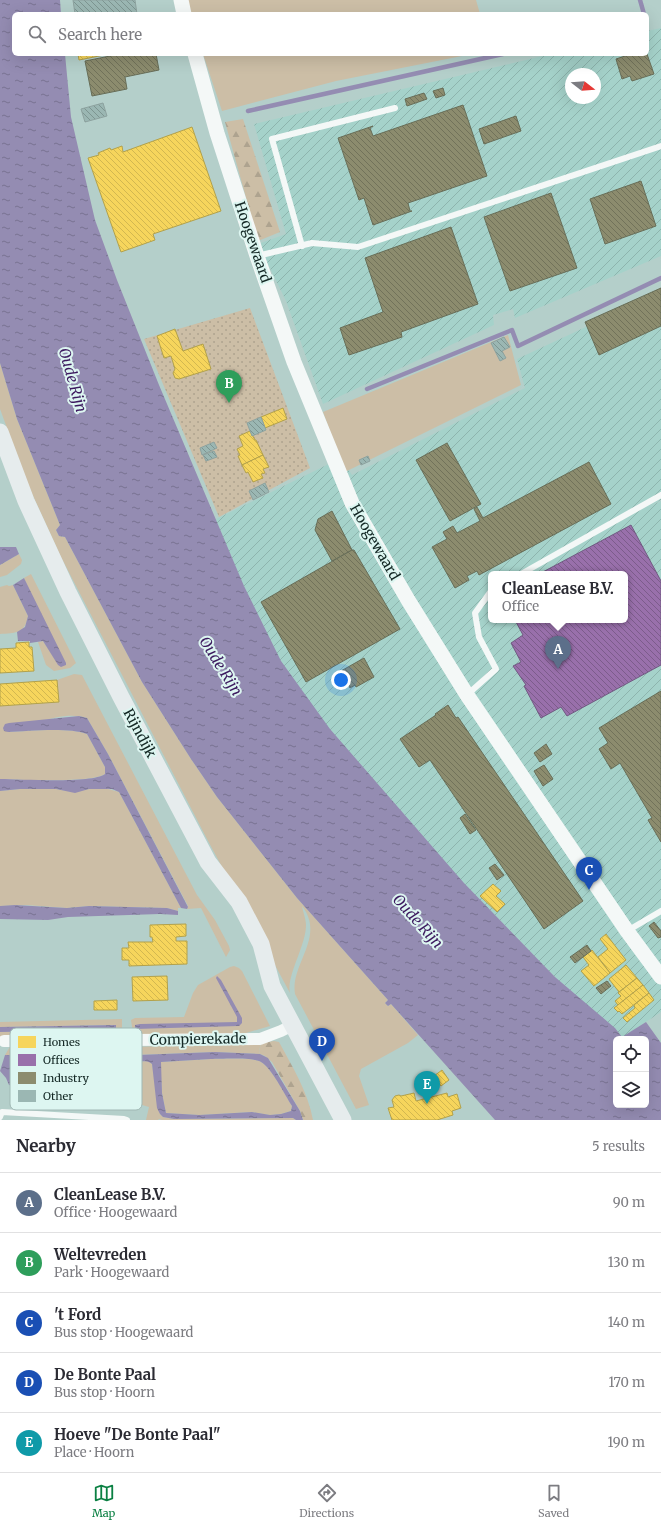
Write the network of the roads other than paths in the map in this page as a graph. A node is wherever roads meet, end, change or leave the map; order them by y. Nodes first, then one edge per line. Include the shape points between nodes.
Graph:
1 (181, 0) edge
2 (184, 12) edge
3 (196, 56) edge
4 (395, 108) dead end
5 (661, 146) edge
6 (302, 246) junction
7 (257, 256) junction
8 (0, 432) edge
9 (661, 495) edge
10 (526, 571) edge
11 (488, 595) edge
12 (467, 695) junction
13 (661, 911) edge
14 (627, 931) junction
15 (661, 976) edge
16 (293, 1025) junction
17 (142, 1039) edge
18 (4, 1041) dead end
19 (10, 1041) edge
20 (0, 1117) edge
21 (127, 1120) edge
22 (343, 1120) edge

1 - 2 street
3 - 7 street, Hoogewaard
4 - 6 lane via 272,139
5 - 6 lane via 358,247 312,243
6 - 7 lane
7 - 12 street, Hoogewaard via 294,362 352,503
8 - 16 main road, Rijndijk via 26,501 68,592 208,862 239,902 261,944 272,986
9 - 10 lane
11 - 12 lane via 475,612 479,637 496,669
12 - 14 street, Hoogewaard
13 - 14 lane
14 - 15 street, Hoogewaard
16 - 17 street, Compierekade via 260,1038
16 - 22 main road, Rijndijk
18 - 19 street, Compierekade
20 - 21 lane via 2,1112

